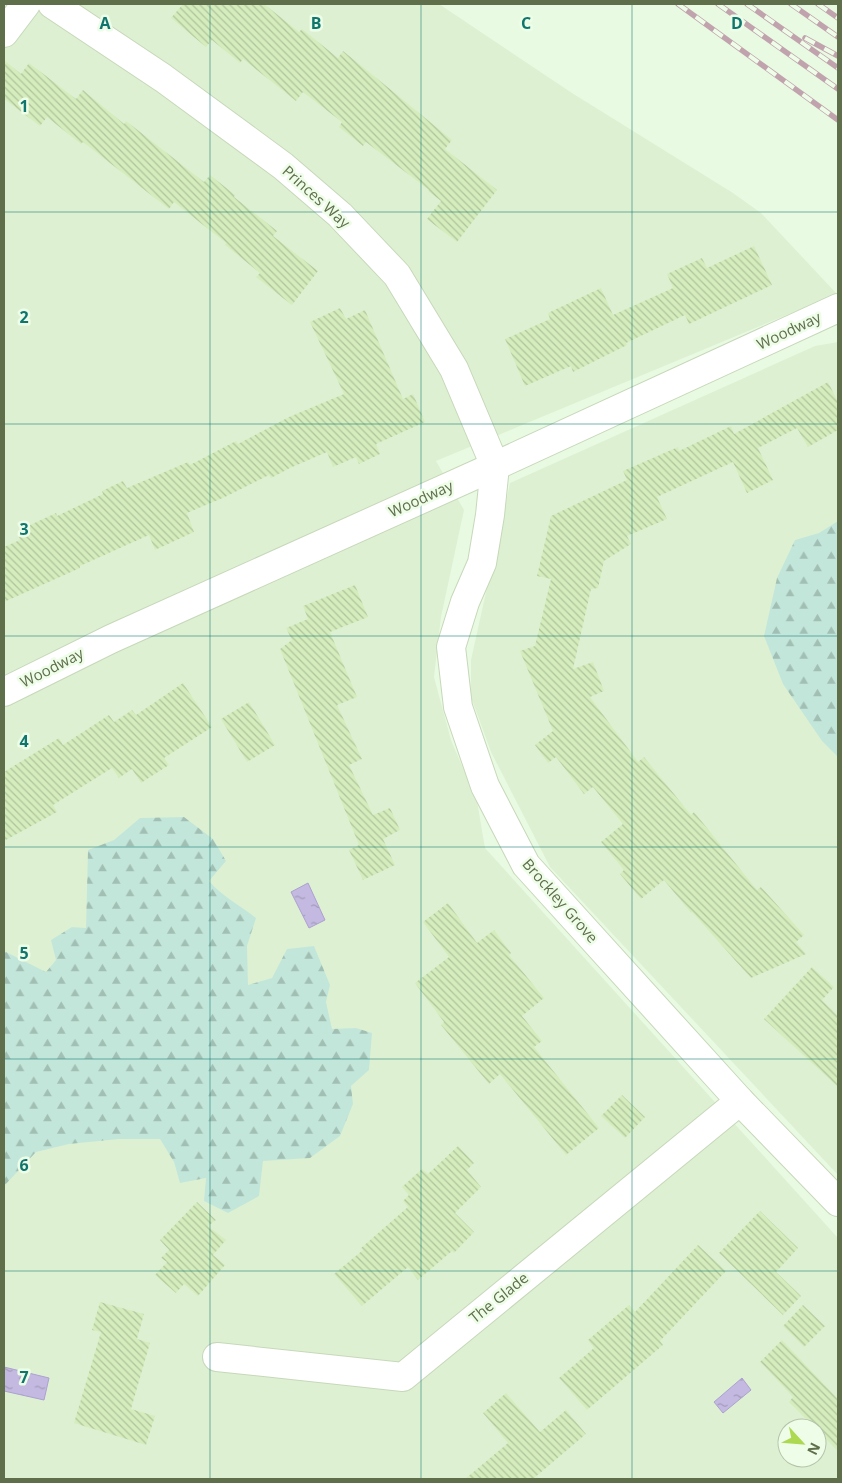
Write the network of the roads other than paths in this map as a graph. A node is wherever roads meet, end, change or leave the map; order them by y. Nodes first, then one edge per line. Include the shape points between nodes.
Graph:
1 (26, 4) edge
2 (52, 4) edge
3 (4, 32) edge
4 (838, 308) edge
5 (495, 466) junction
6 (4, 692) edge
7 (740, 1101) junction
8 (838, 1202) edge
9 (217, 1357) dead end

1 - 3 street
2 - 5 street, Princes Way via 163,78 283,166 346,222 397,275 454,369
4 - 5 street, Woodway
5 - 6 street, Woodway via 120,634
5 - 7 street, Brockley Grove via 482,563 451,647 458,707 485,786 526,865
7 - 8 street, Brockley Grove
7 - 9 street, The Glade via 403,1377

